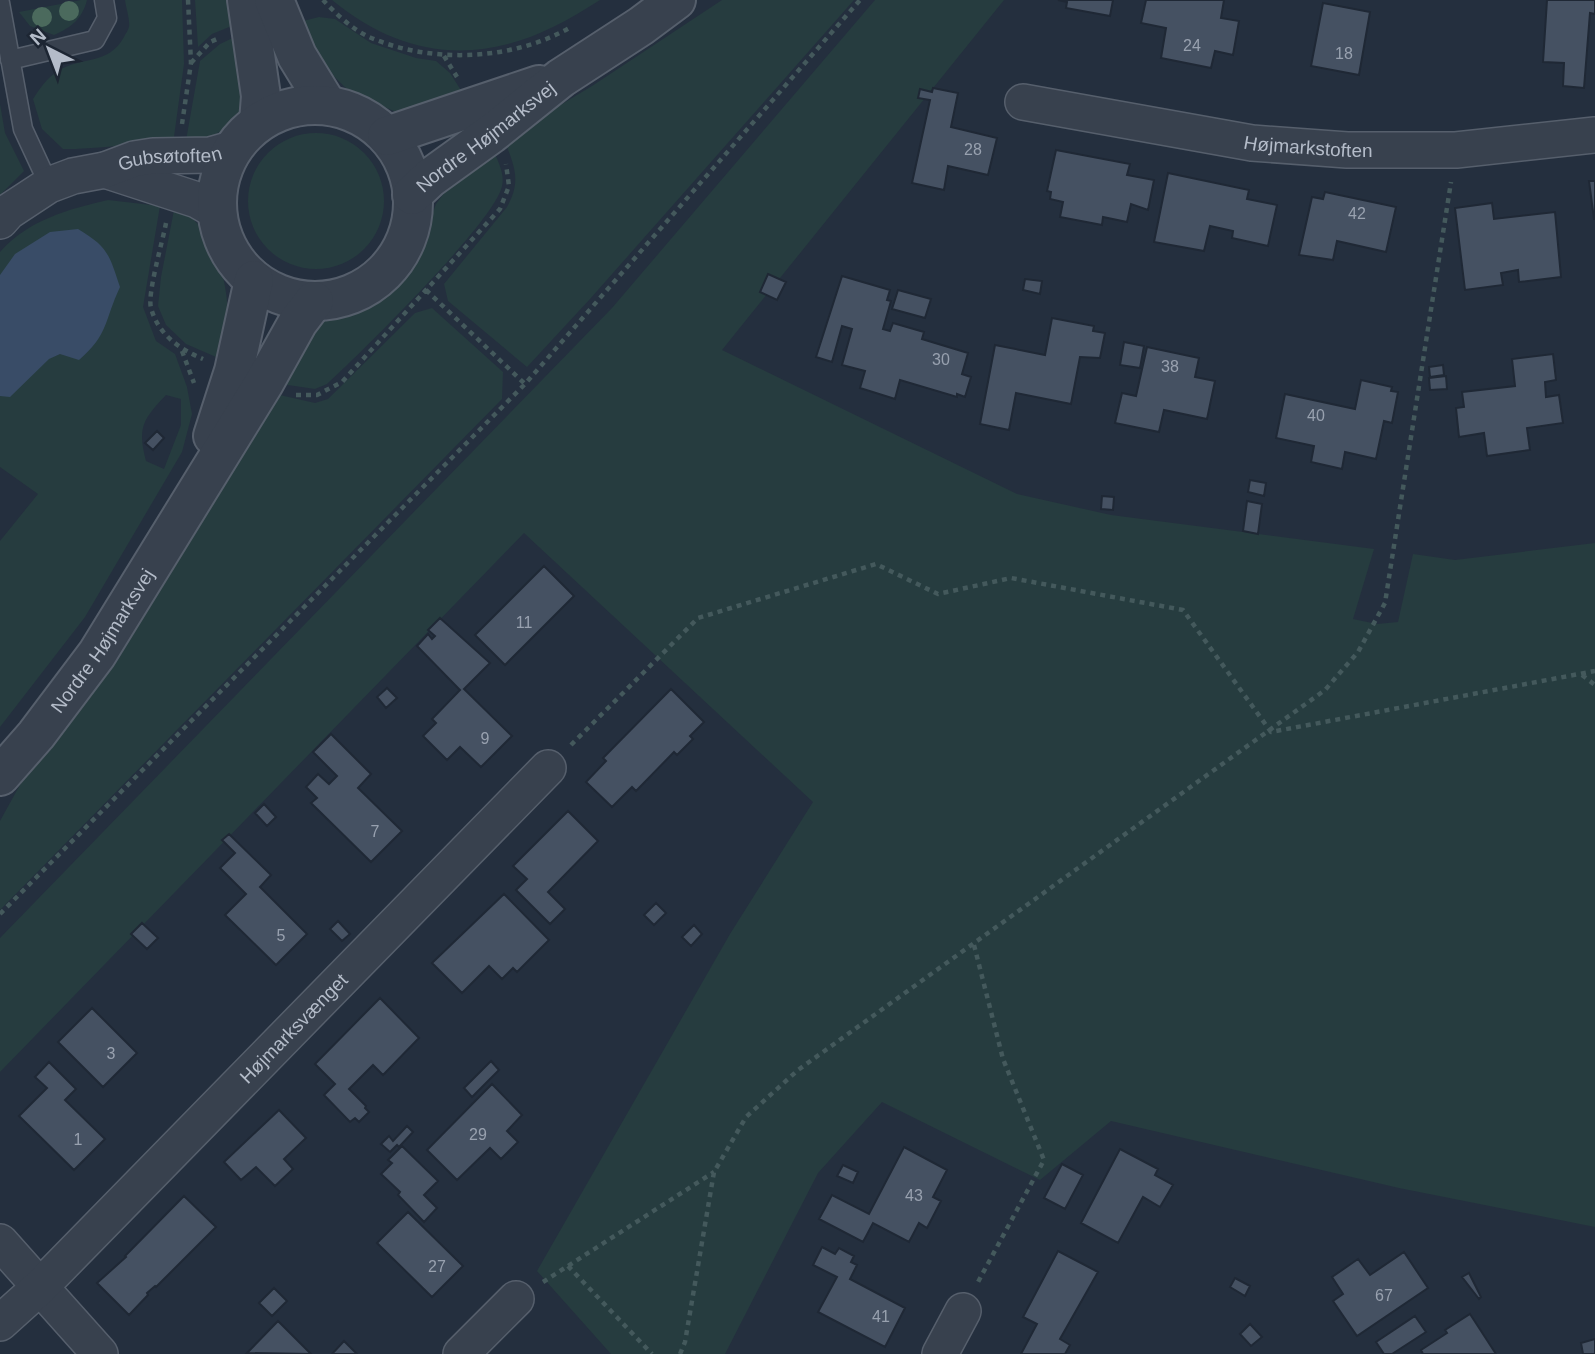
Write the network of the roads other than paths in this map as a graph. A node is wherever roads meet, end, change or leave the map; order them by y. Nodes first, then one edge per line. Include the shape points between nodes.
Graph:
1 (104, 0) edge
2 (247, 0) edge
3 (274, 0) edge
4 (676, 0) edge
5 (0, 3) edge
6 (10, 60) junction
7 (1023, 102) dead end
8 (327, 106) junction
9 (484, 120) junction
10 (247, 135) junction
11 (1595, 135) edge
12 (387, 136) junction
13 (105, 170) junction
14 (50, 185) junction
15 (412, 195) junction
16 (218, 212) junction
17 (0, 221) edge
18 (254, 280) junction
19 (314, 301) junction
20 (249, 377) junction
21 (548, 768) road end
22 (0, 776) edge
23 (0, 1242) edge
24 (40, 1287) junction
25 (516, 1299) road end
26 (962, 1311) road end
27 (0, 1323) edge
28 (100, 1354) edge
29 (461, 1354) edge
30 (940, 1354) edge

1 - 6 lane via 107,18 95,40
2 - 10 street via 261,96
3 - 8 street via 297,56
4 - 9 street, Nordre Højmarksvej via 561,78
5 - 6 lane
6 - 14 lane via 23,129
7 - 11 street, Højmarkstoften via 1252,143 1348,150 1456,150
8 - 10 street via 280,111
8 - 12 street via 360,116
9 - 12 street, Nordre Højmarksvej
9 - 15 street, Nordre Højmarksvej via 439,172
10 - 13 street, Gubsøtoften via 210,155 134,159
10 - 16 street via 229,156 220,178
12 - 15 street via 409,174
13 - 14 street, Gubsøtoften
13 - 16 street, Gubsøtoften via 197,200
14 - 17 street, Gubsøtoften
15 - 19 street via 405,241 394,261 359,290
16 - 18 street via 226,244
18 - 19 street via 272,291
18 - 20 street, Nordre Højmarksvej
19 - 20 street, Nordre Højmarksvej
20 - 22 street, Nordre Højmarksvej via 192,498 148,573 97,654
21 - 24 street, Højmarksvænget
23 - 24 street
24 - 27 street, Højmarksvænget
24 - 28 street
25 - 29 street
26 - 30 street

